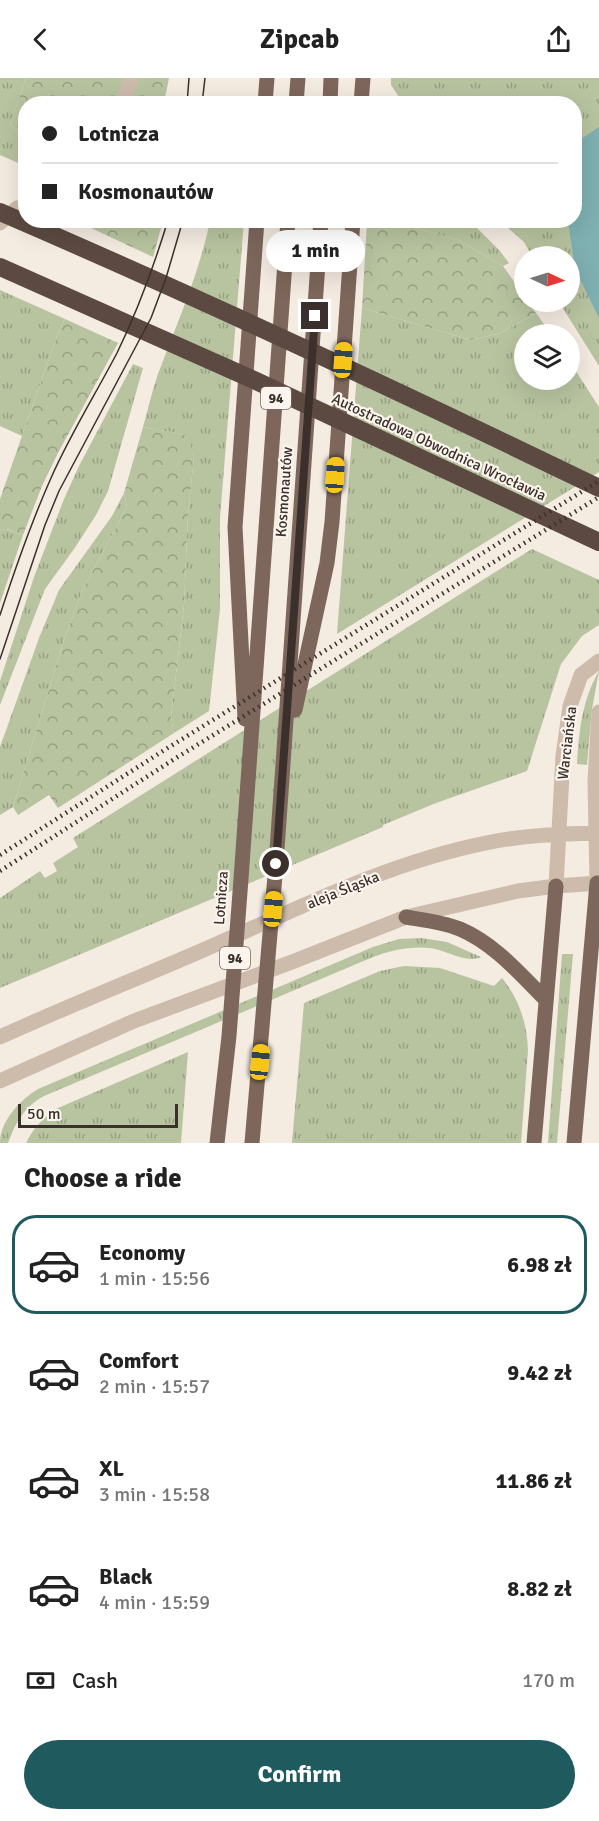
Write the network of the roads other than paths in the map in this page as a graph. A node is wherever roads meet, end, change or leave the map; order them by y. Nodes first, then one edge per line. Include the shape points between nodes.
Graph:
1 (131, 78) edge
2 (267, 78) edge
3 (298, 78) edge
4 (331, 78) edge
5 (363, 78) edge
6 (125, 96) edge
7 (266, 96) edge
8 (297, 96) edge
9 (330, 96) edge
10 (362, 96) edge
11 (18, 208) edge
12 (0, 212) edge
13 (18, 220) edge
14 (0, 223) edge
15 (36, 228) edge
16 (256, 228) edge
17 (287, 228) edge
18 (320, 228) edge
19 (352, 228) edge
20 (0, 267) edge
21 (599, 488) edge
22 (599, 542) edge
23 (599, 662) edge
24 (292, 704) junction
25 (599, 712) edge
26 (249, 731) junction
27 (598, 833) edge
28 (558, 834) junction
29 (598, 883) edge
30 (556, 886) junction
31 (406, 917) junction
32 (546, 1000) junction
33 (0, 1038) edge
34 (0, 1081) edge
35 (217, 1143) edge
36 (252, 1143) edge
37 (534, 1143) edge
38 (574, 1143) edge

1 - 6 street
2 - 7 main road
3 - 8 main road
4 - 9 main road
5 - 10 main road
11 - 14 street
12 - 13 highway, Autostradowa Obwodnica Wrocławia
15 - 21 highway, Autostradowa Obwodnica Wrocławia via 270,332
16 - 26 main road via 235,527 242,679
17 - 26 main road, Kosmonautów / 94
18 - 24 main road, Kosmonautów / 94 via 291,649
19 - 24 main road via 327,563
20 - 22 highway, Autostradowa Obwodnica Wrocławia via 254,380
23 - 28 street, Warciańska via 581,675 570,706
24 - 36 main road, Kosmonautów / 94 via 283,766
25 - 27 street, Warciańska via 595,780
26 - 35 main road, Lotnicza / 94 via 229,1036
27 - 28 street, aleja Śląska
27 - 29 street, Warciańska
28 - 30 street, Warciańska
28 - 33 street, aleja Śląska via 482,844 405,865
29 - 30 street
29 - 38 main road
30 - 31 street via 486,897
30 - 32 main road
31 - 32 main road via 444,924 481,940
31 - 34 street via 134,1021
32 - 37 main road

